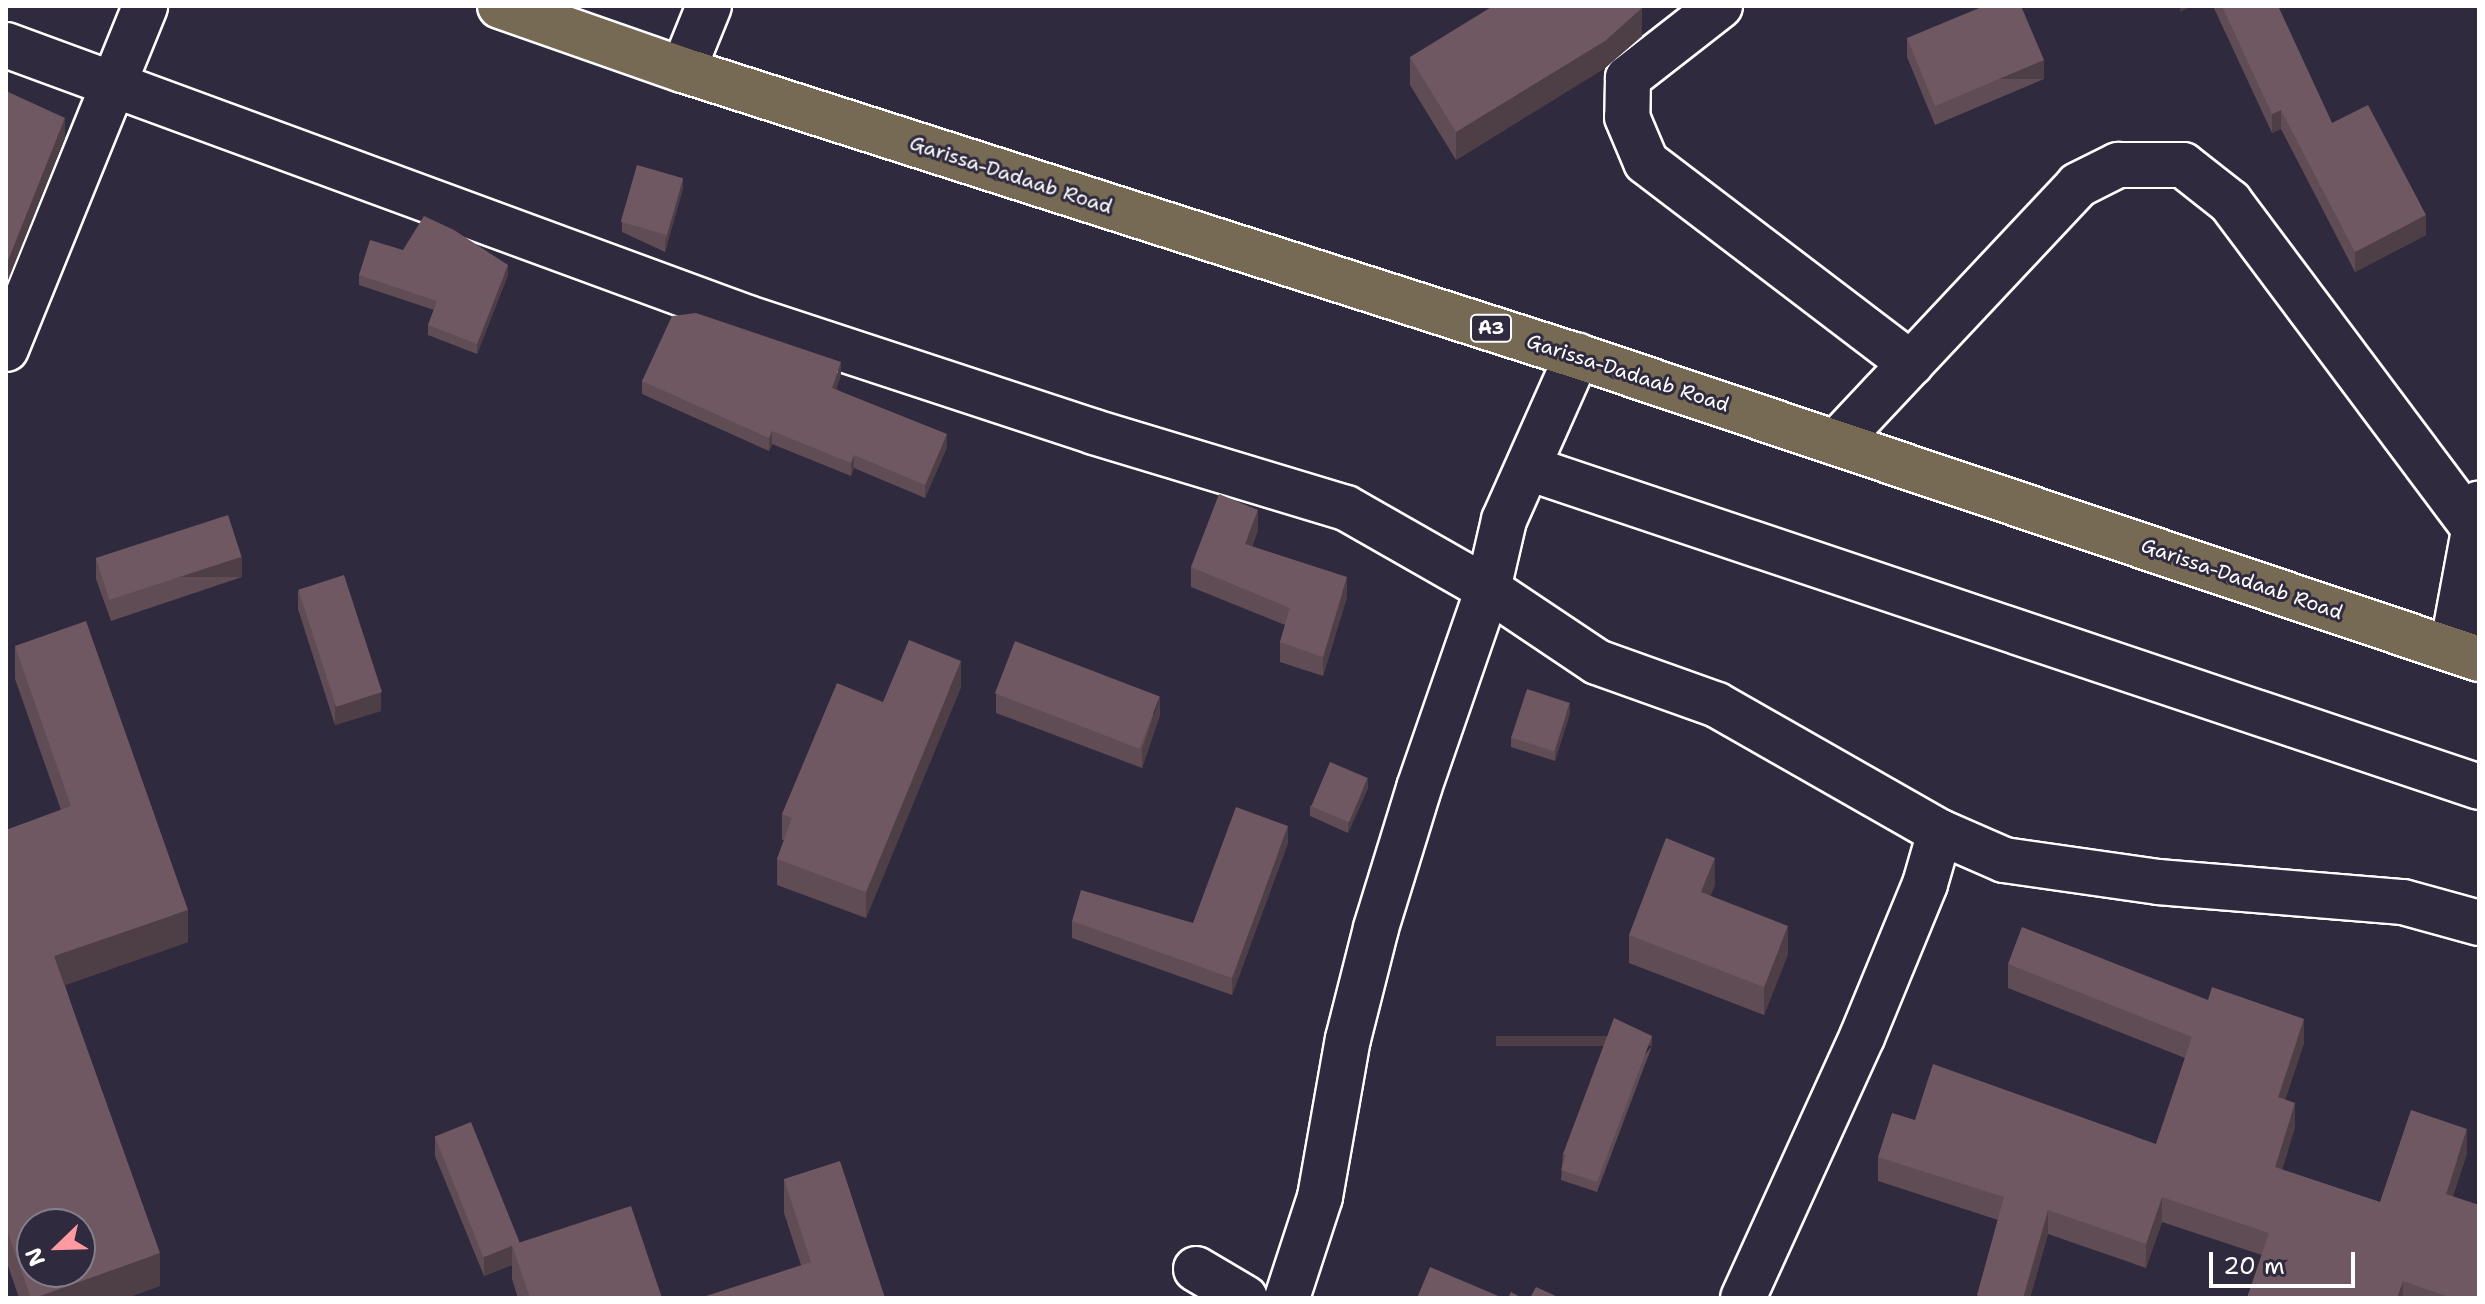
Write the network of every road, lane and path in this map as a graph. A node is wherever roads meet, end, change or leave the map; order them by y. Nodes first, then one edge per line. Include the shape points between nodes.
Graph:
1 (145, 6) edge
2 (500, 6) edge
3 (709, 6) edge
4 (1720, 6) edge
5 (6, 45) edge
6 (683, 70) junction
7 (115, 86) junction
8 (6, 349) edge
9 (1577, 356) junction
10 (1911, 364) junction
11 (1836, 443) junction
12 (1528, 468) junction
13 (2476, 514) edge
14 (1488, 589) junction
15 (2465, 654) edge
16 (2479, 787) edge
17 (1940, 832) junction
18 (2479, 923) edge
19 (1196, 1269) dead end
20 (1245, 1298) edge
21 (1287, 1298) edge
22 (1743, 1298) edge

1 - 7 street
2 - 6 highway, Garissa-Dadaab Road / A3
3 - 6 street
4 - 10 street via 1628,78 1627,117 1646,162
5 - 7 street
6 - 9 highway, Garissa-Dadaab Road / A3
7 - 8 street
7 - 14 street via 748,318 1346,508
9 - 11 highway, Garissa-Dadaab Road / A3
9 - 12 street
10 - 11 street
10 - 13 street via 2078,185 2118,165 2183,165 2230,202
11 - 15 highway, Garissa-Dadaab Road / A3
12 - 14 street via 1504,520
12 - 16 street
13 - 15 street
14 - 17 street via 1597,662 1717,705
14 - 21 street via 1376,928 1348,1039 1320,1197
17 - 18 street via 2004,860 2158,882 2403,902
17 - 22 street via 1925,884 1862,1037
19 - 20 street

